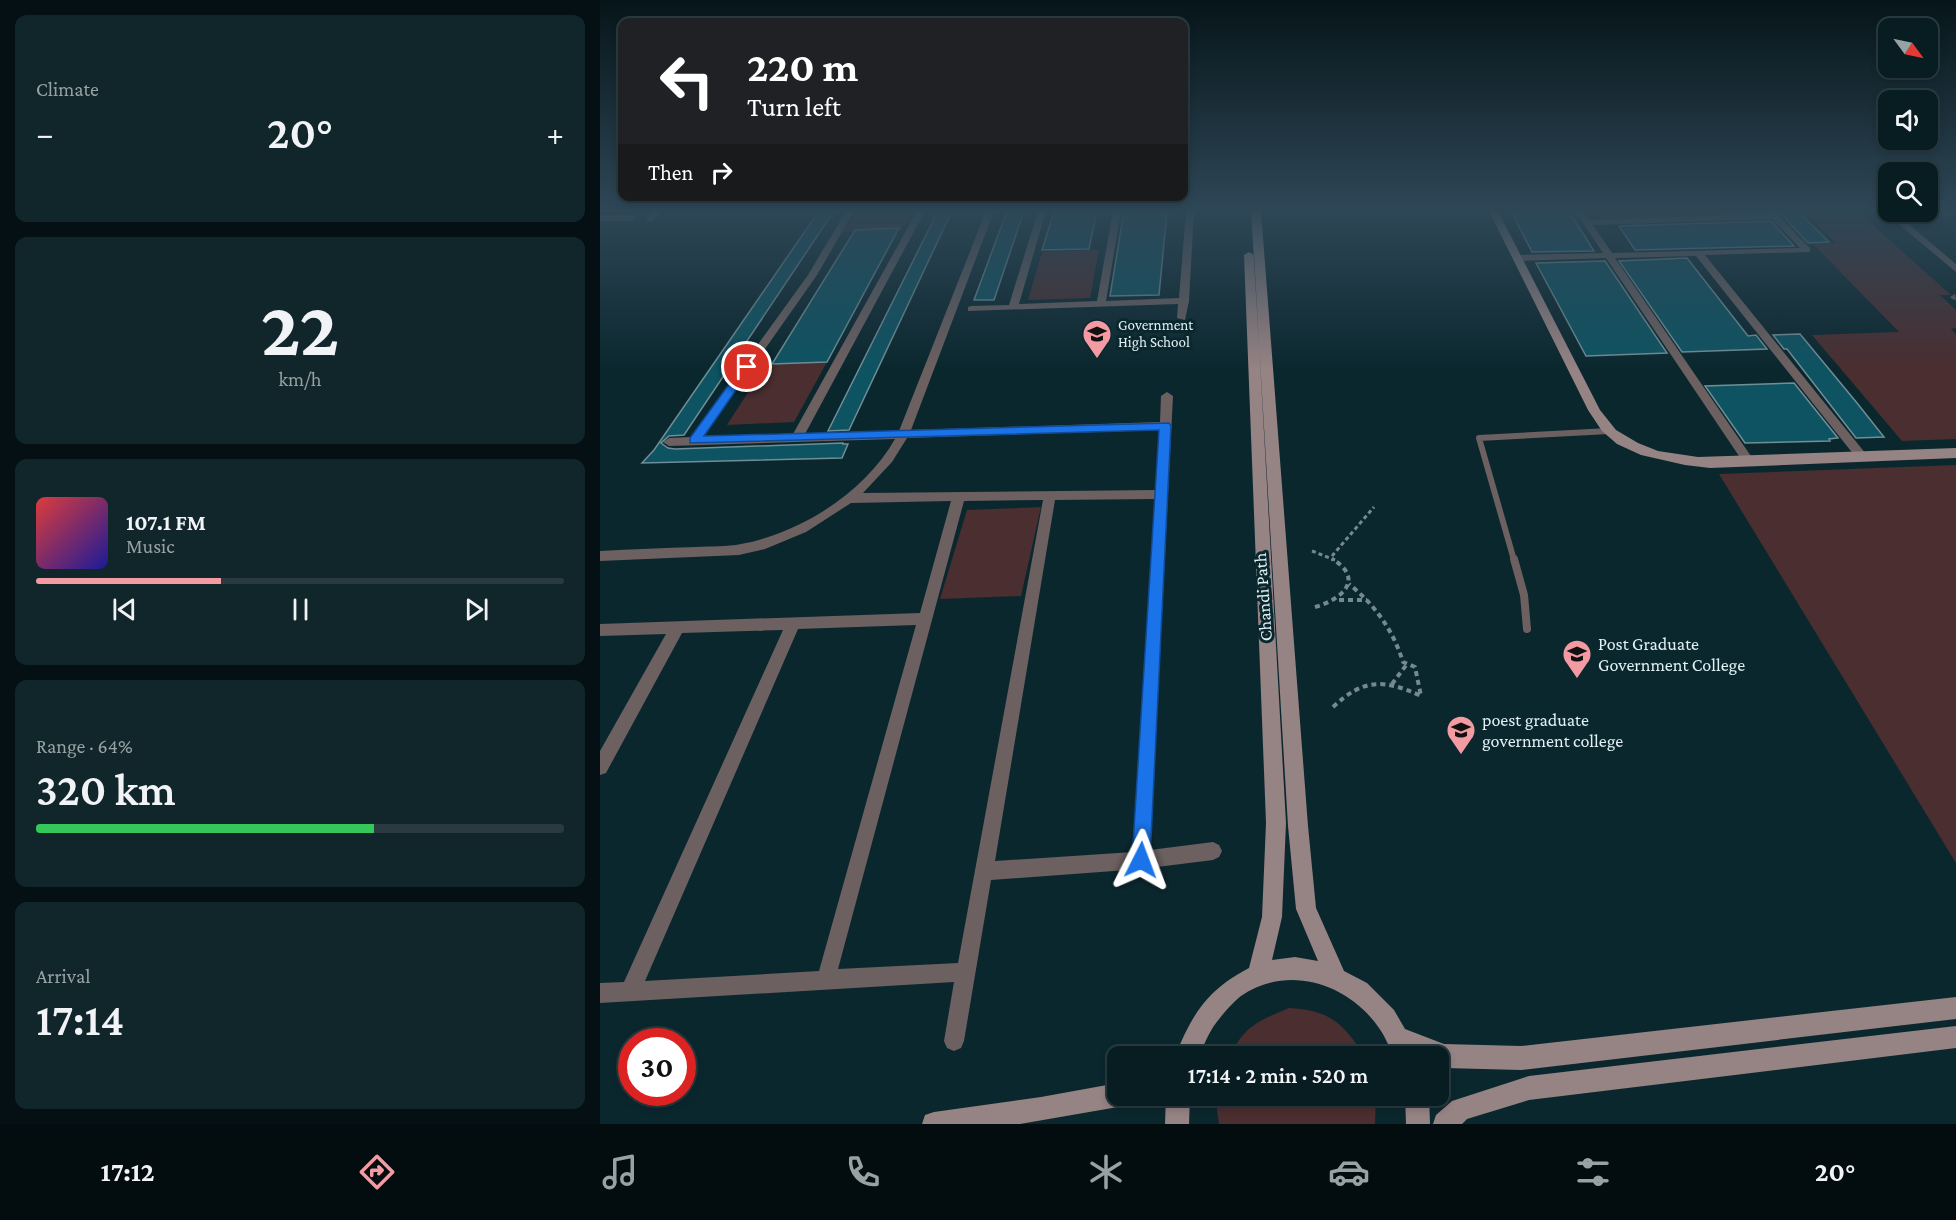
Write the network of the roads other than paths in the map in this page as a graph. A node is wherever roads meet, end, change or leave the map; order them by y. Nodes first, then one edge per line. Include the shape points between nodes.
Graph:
1 (819, 263) edge
2 (892, 263) edge
3 (969, 263) edge
4 (1026, 263) edge
5 (1108, 263) edge
6 (1187, 263) edge
7 (1249, 263) edge
8 (1260, 263) edge
9 (1520, 263) edge
10 (1615, 263) edge
11 (1706, 263) edge
12 (1184, 301) junction
13 (1101, 304) junction
14 (1013, 308) junction
15 (971, 309) dead end
16 (1182, 318) dead end
17 (1167, 396) dead end
18 (1165, 426) junction
19 (1609, 431) junction
20 (902, 433) junction
21 (798, 436) junction
22 (694, 440) junction
23 (669, 441) dead end
24 (1956, 453) edge
25 (1862, 457) junction
26 (1749, 462) junction
27 (1160, 494) junction
28 (1050, 495) junction
29 (959, 496) junction
30 (849, 498) junction
31 (605, 556) edge
32 (600, 570) edge
33 (925, 619) junction
34 (793, 624) junction
35 (677, 628) junction
36 (1527, 629) dead end
37 (600, 630) edge
38 (600, 767) edge
39 (1213, 850) dead end
40 (1141, 860) junction
41 (984, 871) junction
42 (966, 972) junction
43 (1258, 975) junction
44 (1335, 975) junction
45 (826, 979) junction
46 (630, 991) junction
47 (600, 993) edge
48 (1956, 1008) edge
49 (1956, 1037) edge
50 (954, 1041) dead end
51 (1190, 1046) edge
52 (1402, 1046) edge
53 (1449, 1056) edge
54 (1107, 1097) edge
55 (1178, 1106) edge
56 (1417, 1106) edge
57 (934, 1124) edge
58 (1177, 1124) edge
59 (1418, 1124) edge
60 (1445, 1124) edge

1 - 22 street
2 - 21 street
3 - 20 street
4 - 14 street
5 - 13 street
6 - 12 street
7 - 43 main road, Chandi Path via 1276,823 1272,917
8 - 44 main road, Chandi Path via 1306,909
9 - 19 main road via 1594,410
10 - 26 street
11 - 25 street
12 - 13 street
12 - 16 street
13 - 14 street
14 - 15 street
17 - 18 street
18 - 20 street
18 - 27 street
19 - 26 main road via 1639,448 1676,459
19 - 36 lane via 1479,438 1524,595
20 - 21 street
20 - 30 street via 889,458
21 - 22 street
22 - 23 street
24 - 25 main road
25 - 26 main road
27 - 28 street
27 - 40 street
28 - 29 street
28 - 41 street
29 - 30 street
29 - 33 street
30 - 31 street via 814,522 760,546
31 - 32 street
33 - 34 street
33 - 45 street
34 - 35 street
34 - 46 street
35 - 37 street
35 - 38 street
39 - 40 street
40 - 41 street
41 - 42 street
42 - 45 street
42 - 50 street
43 - 44 main road via 1304,968
43 - 51 main road via 1219,1002
44 - 52 main road via 1371,1000 1387,1018
45 - 46 street
46 - 47 street
48 - 53 main road via 1521,1058
49 - 60 main road via 1529,1088 1460,1109
54 - 57 main road
55 - 58 main road
56 - 59 main road

